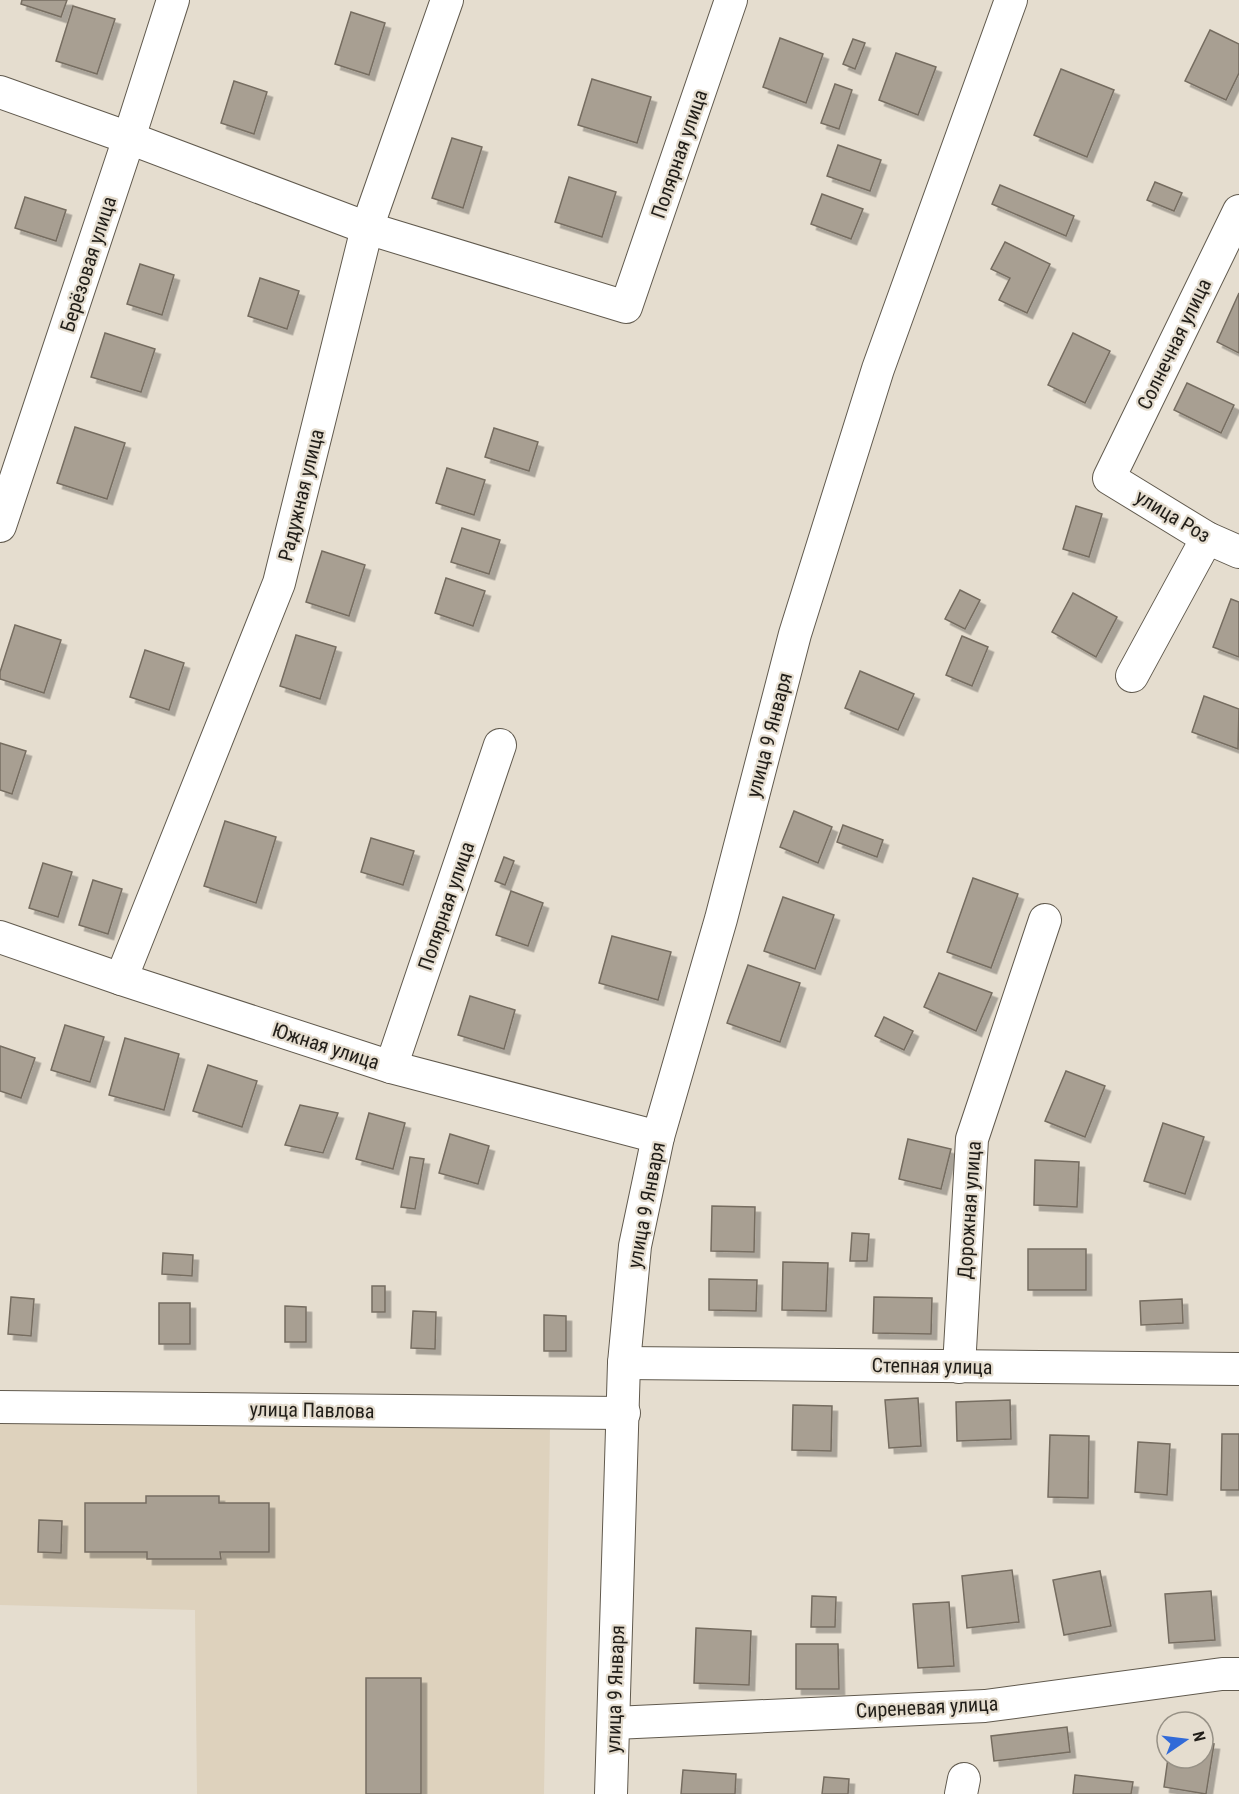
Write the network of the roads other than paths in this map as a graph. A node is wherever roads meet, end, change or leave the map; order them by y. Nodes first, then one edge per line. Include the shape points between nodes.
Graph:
1 (173, 0) edge
2 (447, 0) edge
3 (731, 0) edge
4 (1011, 0) edge
5 (0, 92) edge
6 (129, 138) junction
7 (1236, 226) edge
8 (367, 228) junction
9 (1109, 477) joint
10 (0, 526) edge
11 (1207, 538) junction
12 (1239, 552) edge
13 (1132, 676) dead end
14 (501, 746) dead end
15 (1045, 920) dead end
16 (0, 937) edge
17 (121, 979) junction
18 (391, 1067) junction
19 (658, 1137) junction
20 (624, 1363) junction
21 (959, 1367) junction
22 (1239, 1369) edge
23 (0, 1407) edge
24 (624, 1413) junction
25 (1239, 1674) edge
26 (614, 1723) junction
27 (611, 1794) edge

1 - 6 street, Берёзовая улица
2 - 8 street, Радужная улица
3 - 8 street, Полярная улица via 626,307
4 - 19 street, улица 9 Января via 878,369 795,634 721,919
5 - 6 street
6 - 8 street
6 - 10 street, Берёзовая улица
7 - 9 street, Солнечная улица
8 - 17 street, Радужная улица via 279,583
9 - 11 street, улица Роз
11 - 12 street, улица Роз
11 - 13 street
14 - 18 street, Полярная улица
15 - 21 street, Дорожная улица via 972,1139
16 - 17 street, Южная улица
17 - 18 street, Южная улица
18 - 19 street, Южная улица
19 - 20 street, улица 9 Января via 635,1246
20 - 21 street, Степная улица
20 - 24 street, улица 9 Января
21 - 22 street, Степная улица
23 - 24 street, улица Павлова
24 - 26 street, улица 9 Января
25 - 26 street, Сиреневая улица via 985,1706
26 - 27 street, улица 9 Января

